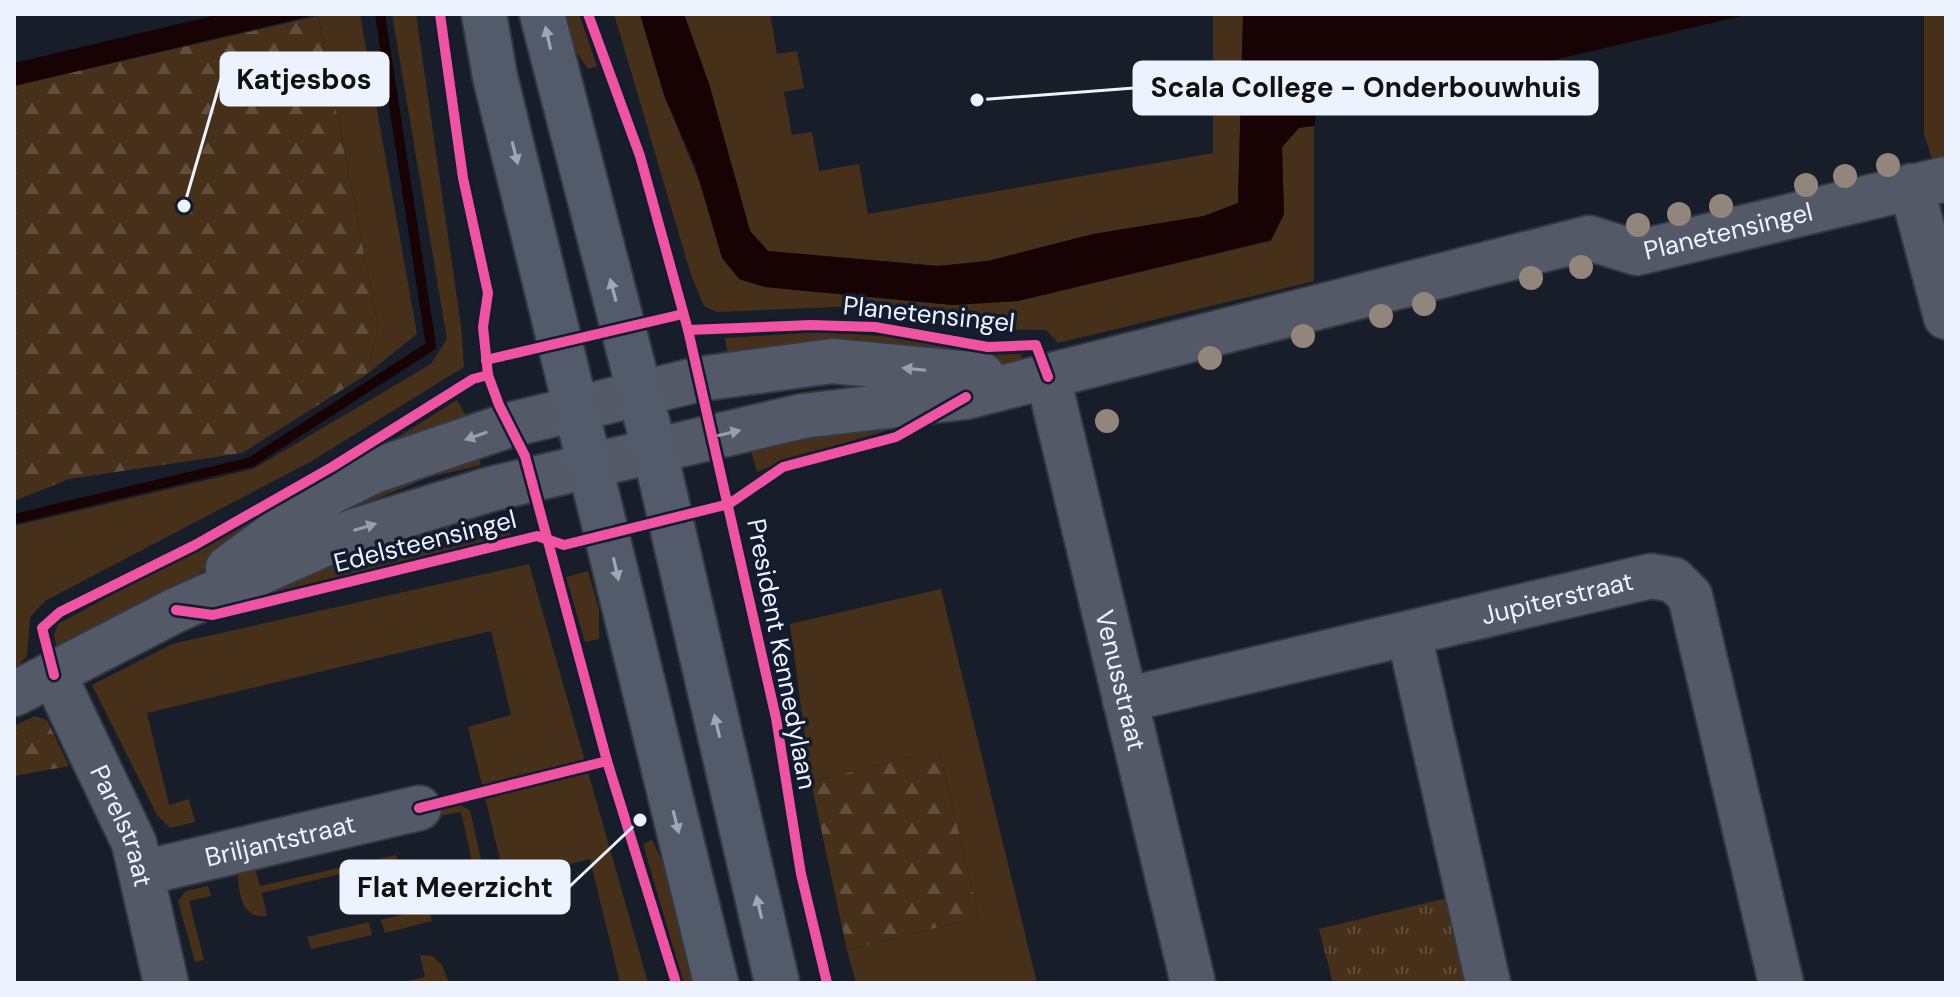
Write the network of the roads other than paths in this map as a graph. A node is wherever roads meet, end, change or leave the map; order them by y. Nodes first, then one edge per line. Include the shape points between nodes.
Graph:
1 (484, 14) edge
2 (542, 14) edge
3 (1928, 183) edge
4 (1946, 317) edge
5 (1048, 377) junction
6 (640, 392) junction
7 (578, 409) junction
8 (655, 452) junction
9 (592, 466) junction
10 (176, 610) junction
11 (1409, 634) junction
12 (54, 675) junction
13 (14, 694) edge
14 (1125, 700) junction
15 (419, 808) dead end
16 (142, 873) junction
17 (166, 983) edge
18 (716, 983) edge
19 (777, 983) edge
20 (1193, 983) edge
21 (1488, 983) edge
22 (1781, 983) edge

1 -> 7 main road
6 -> 2 main road
3 - 4 street
3 - 5 street, Planetensingel via 1637,253 1589,238
5 -> 6 street, Planetensingel via 832,361
8 -> 5 street, Planetensingel via 803,416 966,397
5 - 14 street, Venusstraat
6 - 7 street, Planetensingel
6 - 8 main road
7 - 9 main road
7 -> 10 street, Edelsteensingel via 509,425 374,471 331,492
8 - 9 street, Edelsteensingel
19 -> 8 main road
10 -> 9 street, Edelsteensingel via 354,531 491,489
9 -> 18 main road
10 - 12 street, Edelsteensingel
11 - 14 street, Jupiterstraat
11 - 21 street
11 - 22 street, Jupiterstraat via 1651,576 1674,580 1690,596
12 - 13 street, Edelsteensingel
12 - 16 street, Parelstraat via 134,843
14 - 20 street, Venusstraat
15 - 16 street, Briljantstraat
16 - 17 street, Parelstraat

